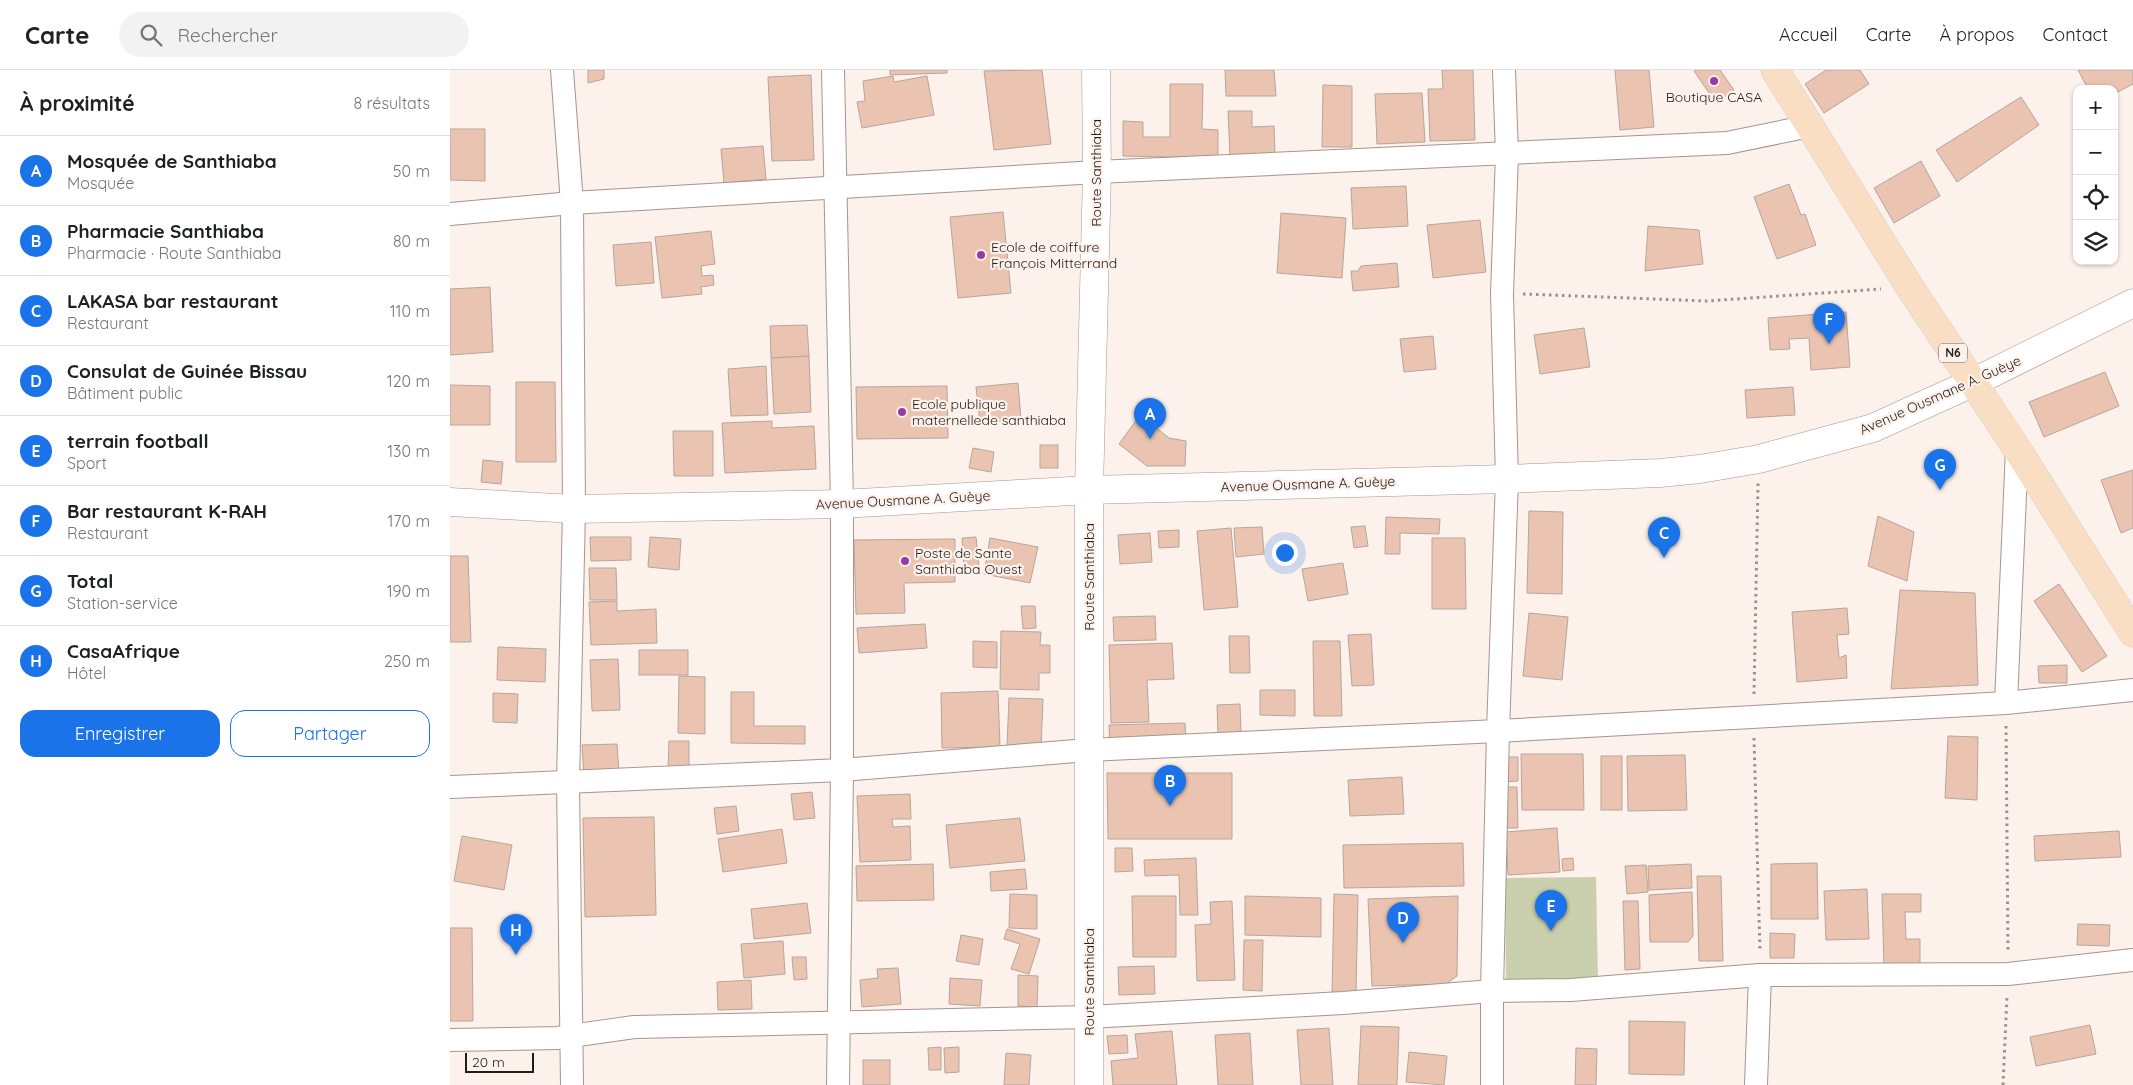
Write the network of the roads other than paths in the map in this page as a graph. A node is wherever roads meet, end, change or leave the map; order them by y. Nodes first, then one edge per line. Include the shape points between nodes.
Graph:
1 (562, 70) edge
2 (833, 70) edge
3 (1096, 70) edge
4 (1504, 70) edge
5 (1775, 70) edge
6 (1810, 126) junction
7 (1507, 154) junction
8 (1097, 172) junction
9 (837, 187) junction
10 (572, 203) junction
11 (450, 214) edge
12 (2133, 303) edge
13 (1972, 383) junction
14 (2017, 449) junction
15 (1507, 479) junction
16 (1089, 490) junction
17 (450, 502) edge
18 (842, 504) junction
19 (574, 509) junction
20 (2133, 633) edge
21 (2133, 690) edge
22 (2006, 703) junction
23 (1498, 731) junction
24 (1088, 750) junction
25 (842, 770) junction
26 (568, 783) junction
27 (450, 787) edge
28 (2133, 960) edge
29 (1760, 975) junction
30 (1492, 991) junction
31 (1089, 1017) junction
32 (839, 1024) junction
33 (572, 1036) junction
34 (450, 1040) edge
35 (572, 1085) edge
36 (838, 1085) edge
37 (1089, 1085) edge
38 (1492, 1085) edge
39 (1756, 1085) edge

1 - 10 street
2 - 9 street
3 - 8 street, Route Santhiaba
4 - 7 street
5 - 6 main road, N6
6 - 7 street via 1727,143
6 - 13 main road, N6
7 - 8 street
7 - 15 street via 1502,294
8 - 9 street
8 - 16 street, Route Santhiaba
9 - 10 street
9 - 18 street
10 - 11 street
10 - 19 street
12 - 13 street, Avenue Ousmane A. Guèye
13 - 14 main road, N6
13 - 15 street, Avenue Ousmane A. Guèye via 1873,428 1759,459 1700,469
14 - 20 main road, N6
14 - 22 street
15 - 16 street, Avenue Ousmane A. Guèye
15 - 23 street
16 - 18 street, Avenue Ousmane A. Guèye
16 - 24 street, Route Santhiaba
17 - 19 street, Avenue Ousmane A. Guèye
18 - 19 street, Avenue Ousmane A. Guèye
18 - 25 street
19 - 26 street
21 - 22 street
22 - 23 street
23 - 24 street
23 - 30 street
24 - 25 street
24 - 31 street, Route Santhiaba
25 - 26 street
25 - 32 street
26 - 27 street
26 - 33 street
28 - 29 street via 2008,974
29 - 30 street via 1571,990
29 - 39 street
30 - 31 street
30 - 38 street
31 - 32 street
31 - 37 street, Route Santhiaba
32 - 33 street via 634,1027
32 - 36 street
33 - 34 street
33 - 35 street

